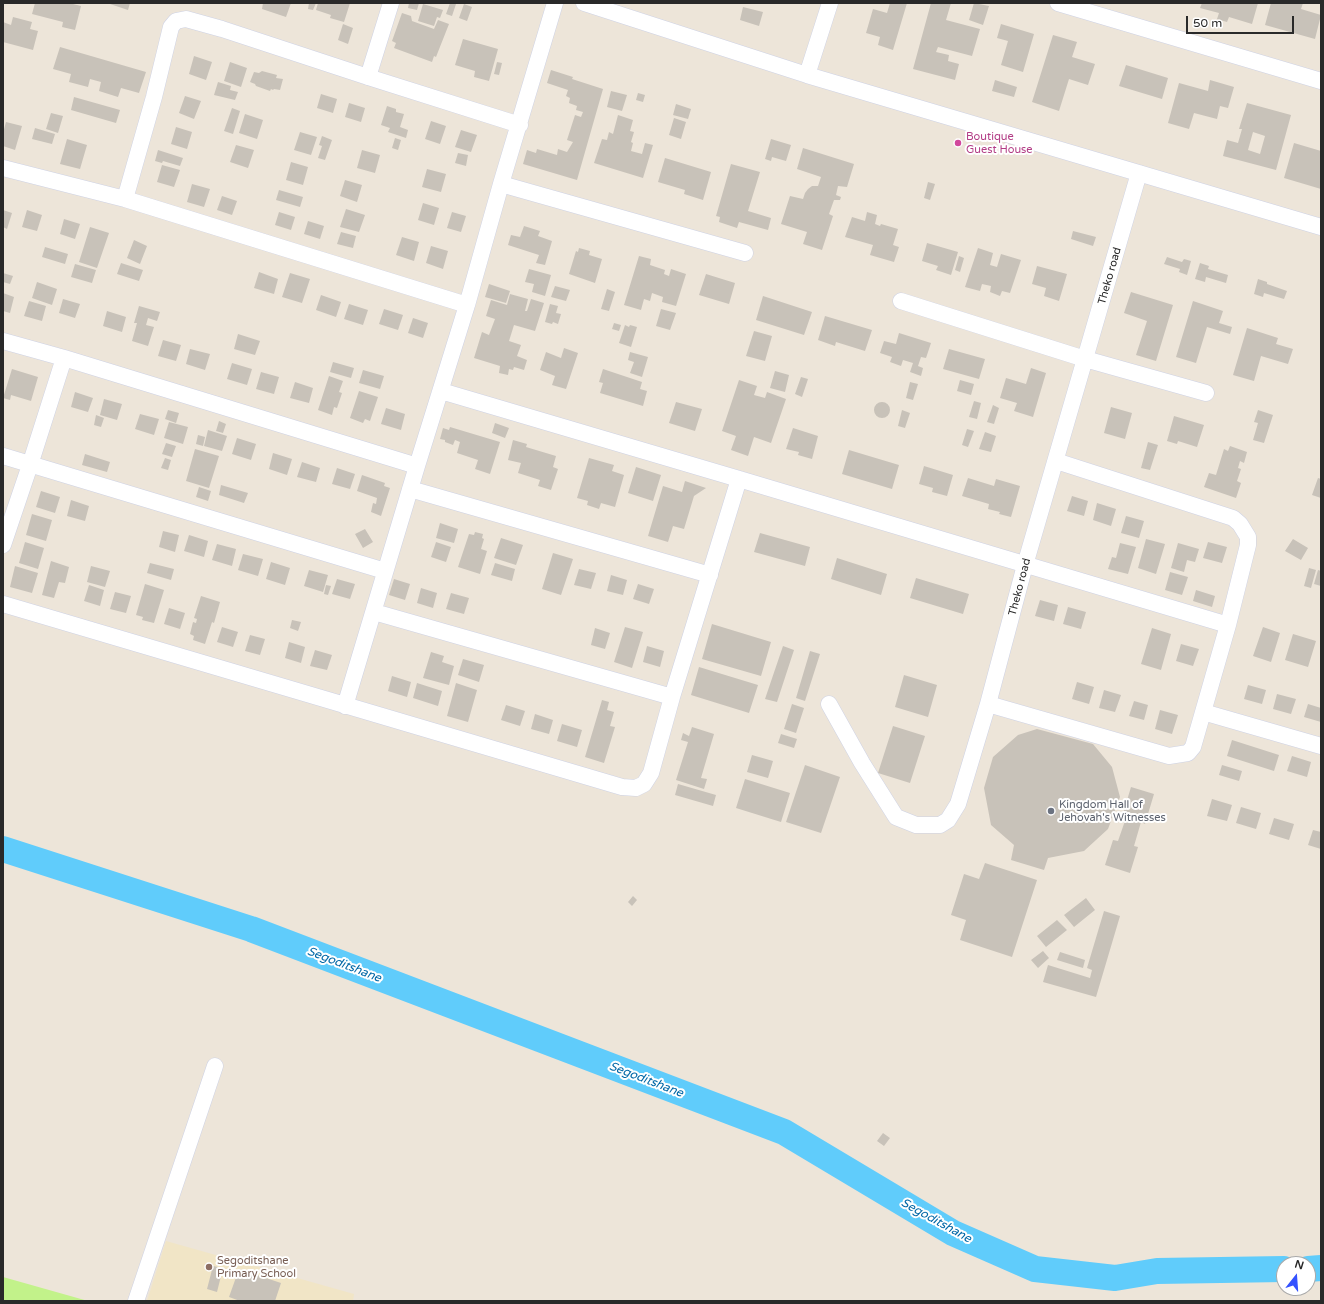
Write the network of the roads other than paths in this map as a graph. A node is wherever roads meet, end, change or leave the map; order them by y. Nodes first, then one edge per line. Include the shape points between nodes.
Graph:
1 (391, 3) edge
2 (556, 3) edge
3 (584, 3) edge
4 (830, 3) edge
5 (1058, 3) edge
6 (807, 75) junction
7 (368, 77) junction
8 (1321, 81) edge
9 (520, 125) junction
10 (3, 168) edge
11 (1139, 173) junction
12 (501, 184) junction
13 (125, 199) junction
14 (1321, 227) edge
15 (745, 253) dead end
16 (901, 301) dead end
17 (467, 305) junction
18 (3, 341) edge
19 (64, 358) junction
20 (1085, 359) junction
21 (441, 391) junction
22 (1206, 393) dead end
23 (3, 456) edge
24 (1056, 461) junction
25 (30, 465) junction
26 (417, 466) junction
27 (739, 479) junction
28 (410, 489) junction
29 (3, 545) edge
30 (1025, 565) junction
31 (385, 571) junction
32 (710, 575) junction
33 (3, 604) edge
34 (374, 612) junction
35 (1228, 625) junction
36 (672, 697) junction
37 (829, 704) dead end
38 (988, 704) junction
39 (345, 706) junction
40 (1203, 712) junction
41 (1321, 746) edge
42 (215, 1066) dead end
43 (136, 1301) edge

1 - 7 street
2 - 9 street
3 - 6 street
4 - 6 street
5 - 8 street
6 - 11 street
7 - 9 street
7 - 13 street via 215,27 186,19 176,21 171,27
9 - 12 street
10 - 13 street
11 - 14 street
11 - 20 street, Theko road
12 - 15 street
12 - 17 street
13 - 17 street
16 - 20 street
17 - 21 street
18 - 19 street
19 - 25 street
19 - 26 street
20 - 22 street
20 - 24 street, Theko road
21 - 26 street
21 - 27 street
23 - 25 street
24 - 30 street, Theko road
24 - 35 street via 1233,518 1240,524 1248,536 1248,545
25 - 29 street
25 - 31 street
26 - 28 street
27 - 30 street
27 - 32 street
28 - 31 street
28 - 32 street
30 - 35 street
30 - 38 street, Theko road
31 - 34 street
32 - 36 street
33 - 39 street
34 - 36 street
34 - 39 street
35 - 40 street
36 - 39 street via 650,773 644,784 636,788 622,787
37 - 38 street, Theko road via 896,817 916,825 930,826 940,825 948,820 958,804
38 - 40 street via 1169,756 1188,753 1193,747
40 - 41 street
42 - 43 street

